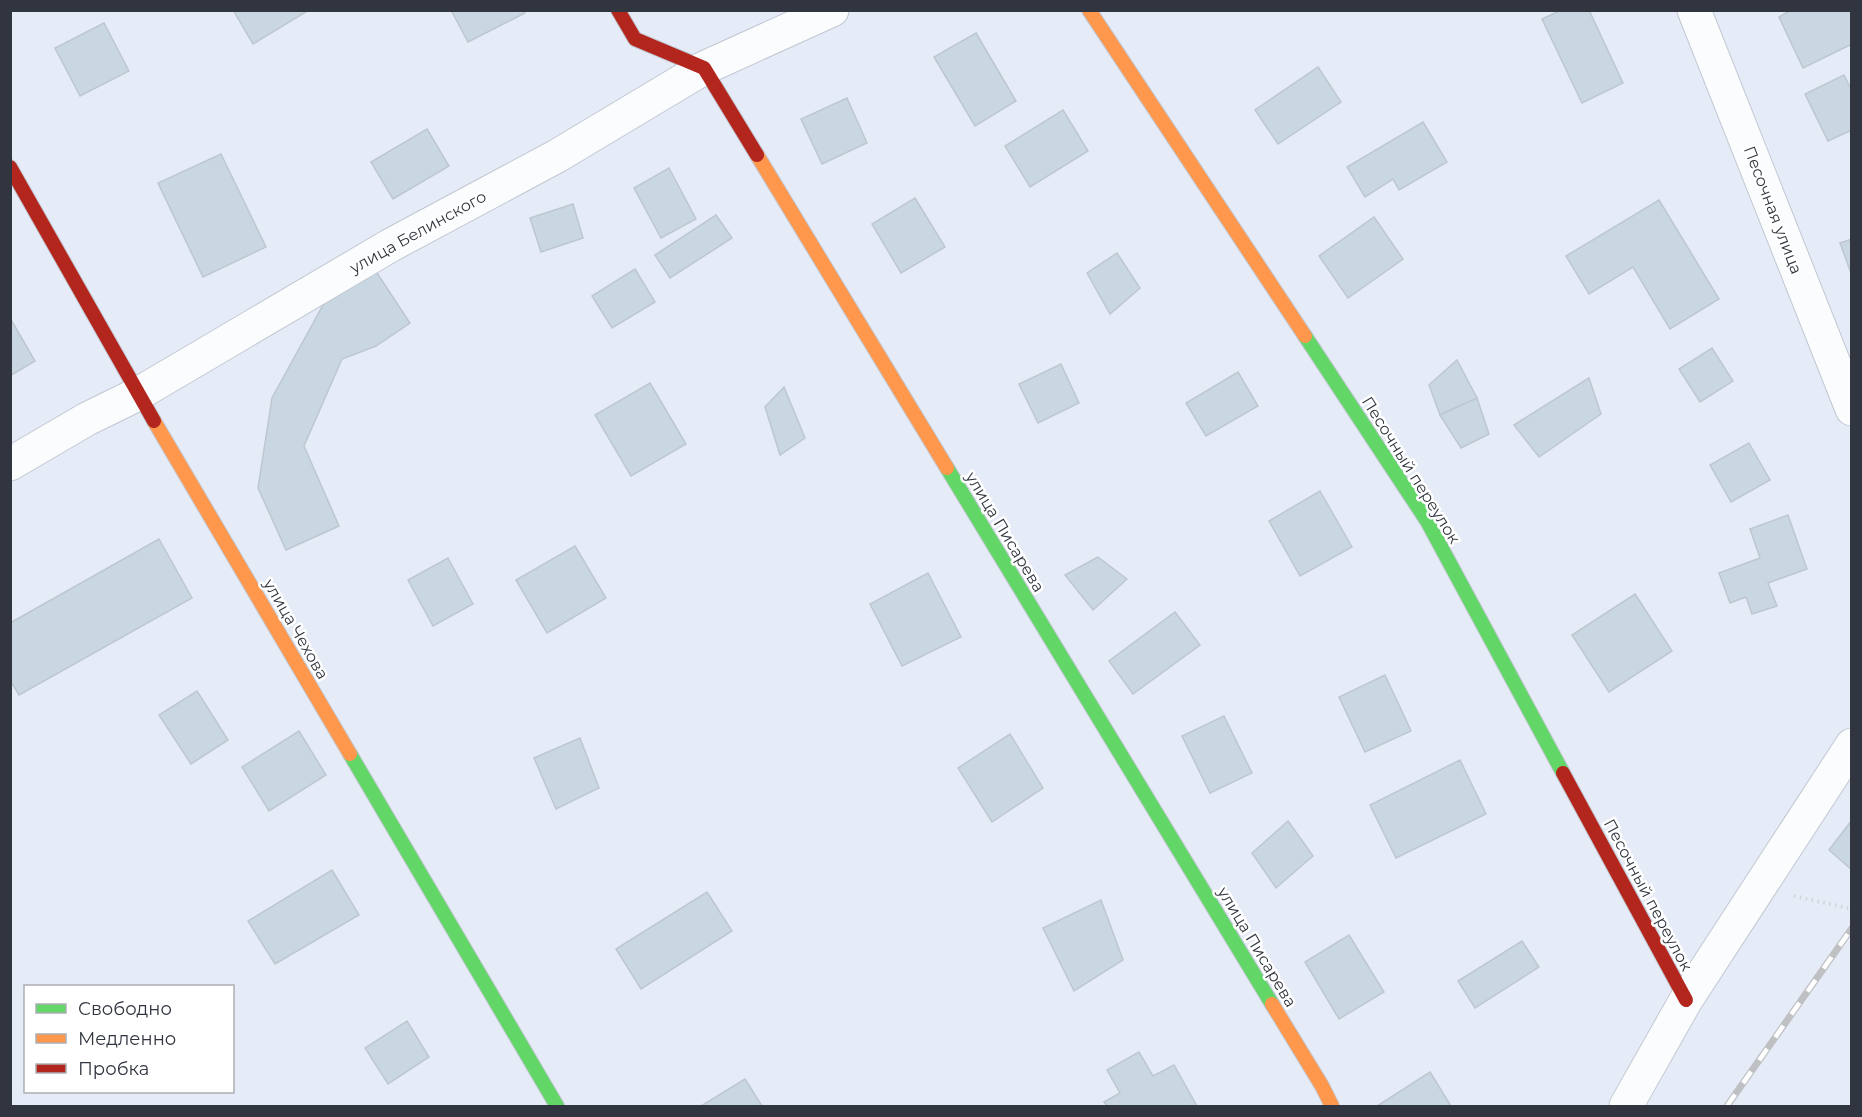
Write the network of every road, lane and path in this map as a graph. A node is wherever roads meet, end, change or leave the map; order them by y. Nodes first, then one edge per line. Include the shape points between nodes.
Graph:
1 (618, 10) edge
2 (832, 10) edge
3 (1089, 10) edge
4 (1694, 10) edge
5 (704, 68) junction
6 (10, 167) edge
7 (138, 394) junction
8 (1851, 410) edge
9 (10, 464) edge
10 (1851, 745) edge
11 (1758, 889) junction
12 (1851, 909) edge
13 (1686, 1000) junction
14 (557, 1107) edge
15 (1332, 1107) edge
16 (1626, 1107) edge

1 - 5 street via 635,39
2 - 5 street, улица Белинского
3 - 13 street, Песочный переулок via 1427,521
4 - 8 street, Песочная улица
5 - 7 street, улица Белинского
5 - 15 street, улица Писарева
6 - 7 street, улица Чехова
7 - 9 street, улица Белинского
7 - 14 street, улица Чехова
10 - 11 street
11 - 12 path
11 - 13 street
13 - 16 street

